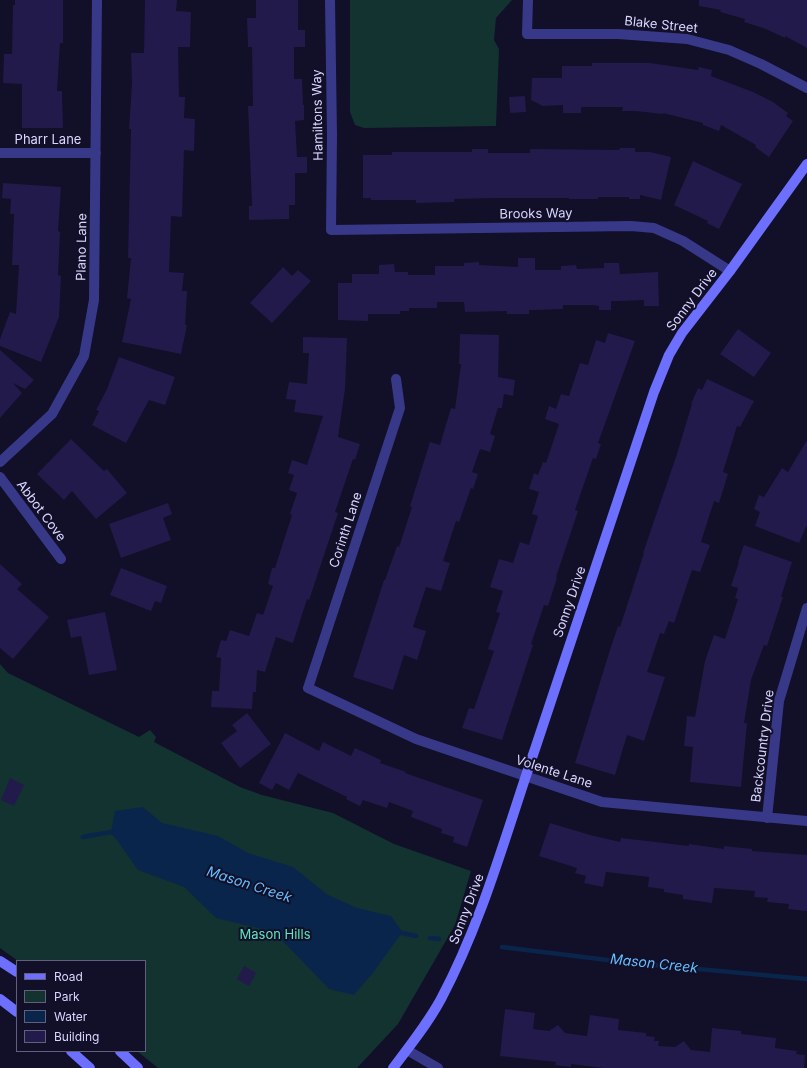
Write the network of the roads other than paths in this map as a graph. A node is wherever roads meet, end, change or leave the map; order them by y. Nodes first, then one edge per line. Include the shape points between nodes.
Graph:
1 (97, 0) edge
2 (330, 0) edge
3 (528, 0) edge
4 (807, 88) edge
5 (0, 153) edge
6 (96, 153) junction
7 (807, 164) edge
8 (331, 230) joint
9 (730, 271) junction
10 (396, 379) dead end
11 (0, 462) edge
12 (0, 477) edge
13 (61, 559) dead end
14 (807, 608) edge
15 (308, 688) joint
16 (525, 777) junction
17 (767, 818) junction
18 (807, 821) edge
19 (0, 961) edge
20 (16, 971) edge
21 (0, 999) edge
22 (16, 1011) edge
23 (407, 1050) junction
24 (72, 1052) edge
25 (121, 1052) edge
26 (90, 1068) edge
27 (138, 1068) edge
28 (393, 1068) edge
29 (438, 1068) edge

1 - 6 street, Plano Lane
2 - 8 street, Hamiltons Way
3 - 4 street, Blake Street via 527,34 618,34 687,39 729,50
5 - 6 street, Pharr Lane
6 - 11 street, Plano Lane via 94,300 84,356 52,414
7 - 9 street, Sonny Drive
8 - 9 street, Brooks Way via 631,226 654,228 683,241
9 - 16 street, Sonny Drive via 682,333 669,355 654,392
10 - 15 street, Corinth Lane via 400,408
12 - 13 street, Abbot Cove
14 - 17 street, Backcountry Drive via 779,701
15 - 16 street, Volente Lane via 416,739
16 - 17 street, Volente Lane via 602,802
16 - 23 street, Sonny Drive via 491,885 463,955 440,1000
17 - 18 street, Volente Lane
19 - 20 street
21 - 22 street
23 - 28 street, Sonny Drive
23 - 29 street
24 - 26 street
25 - 27 street

